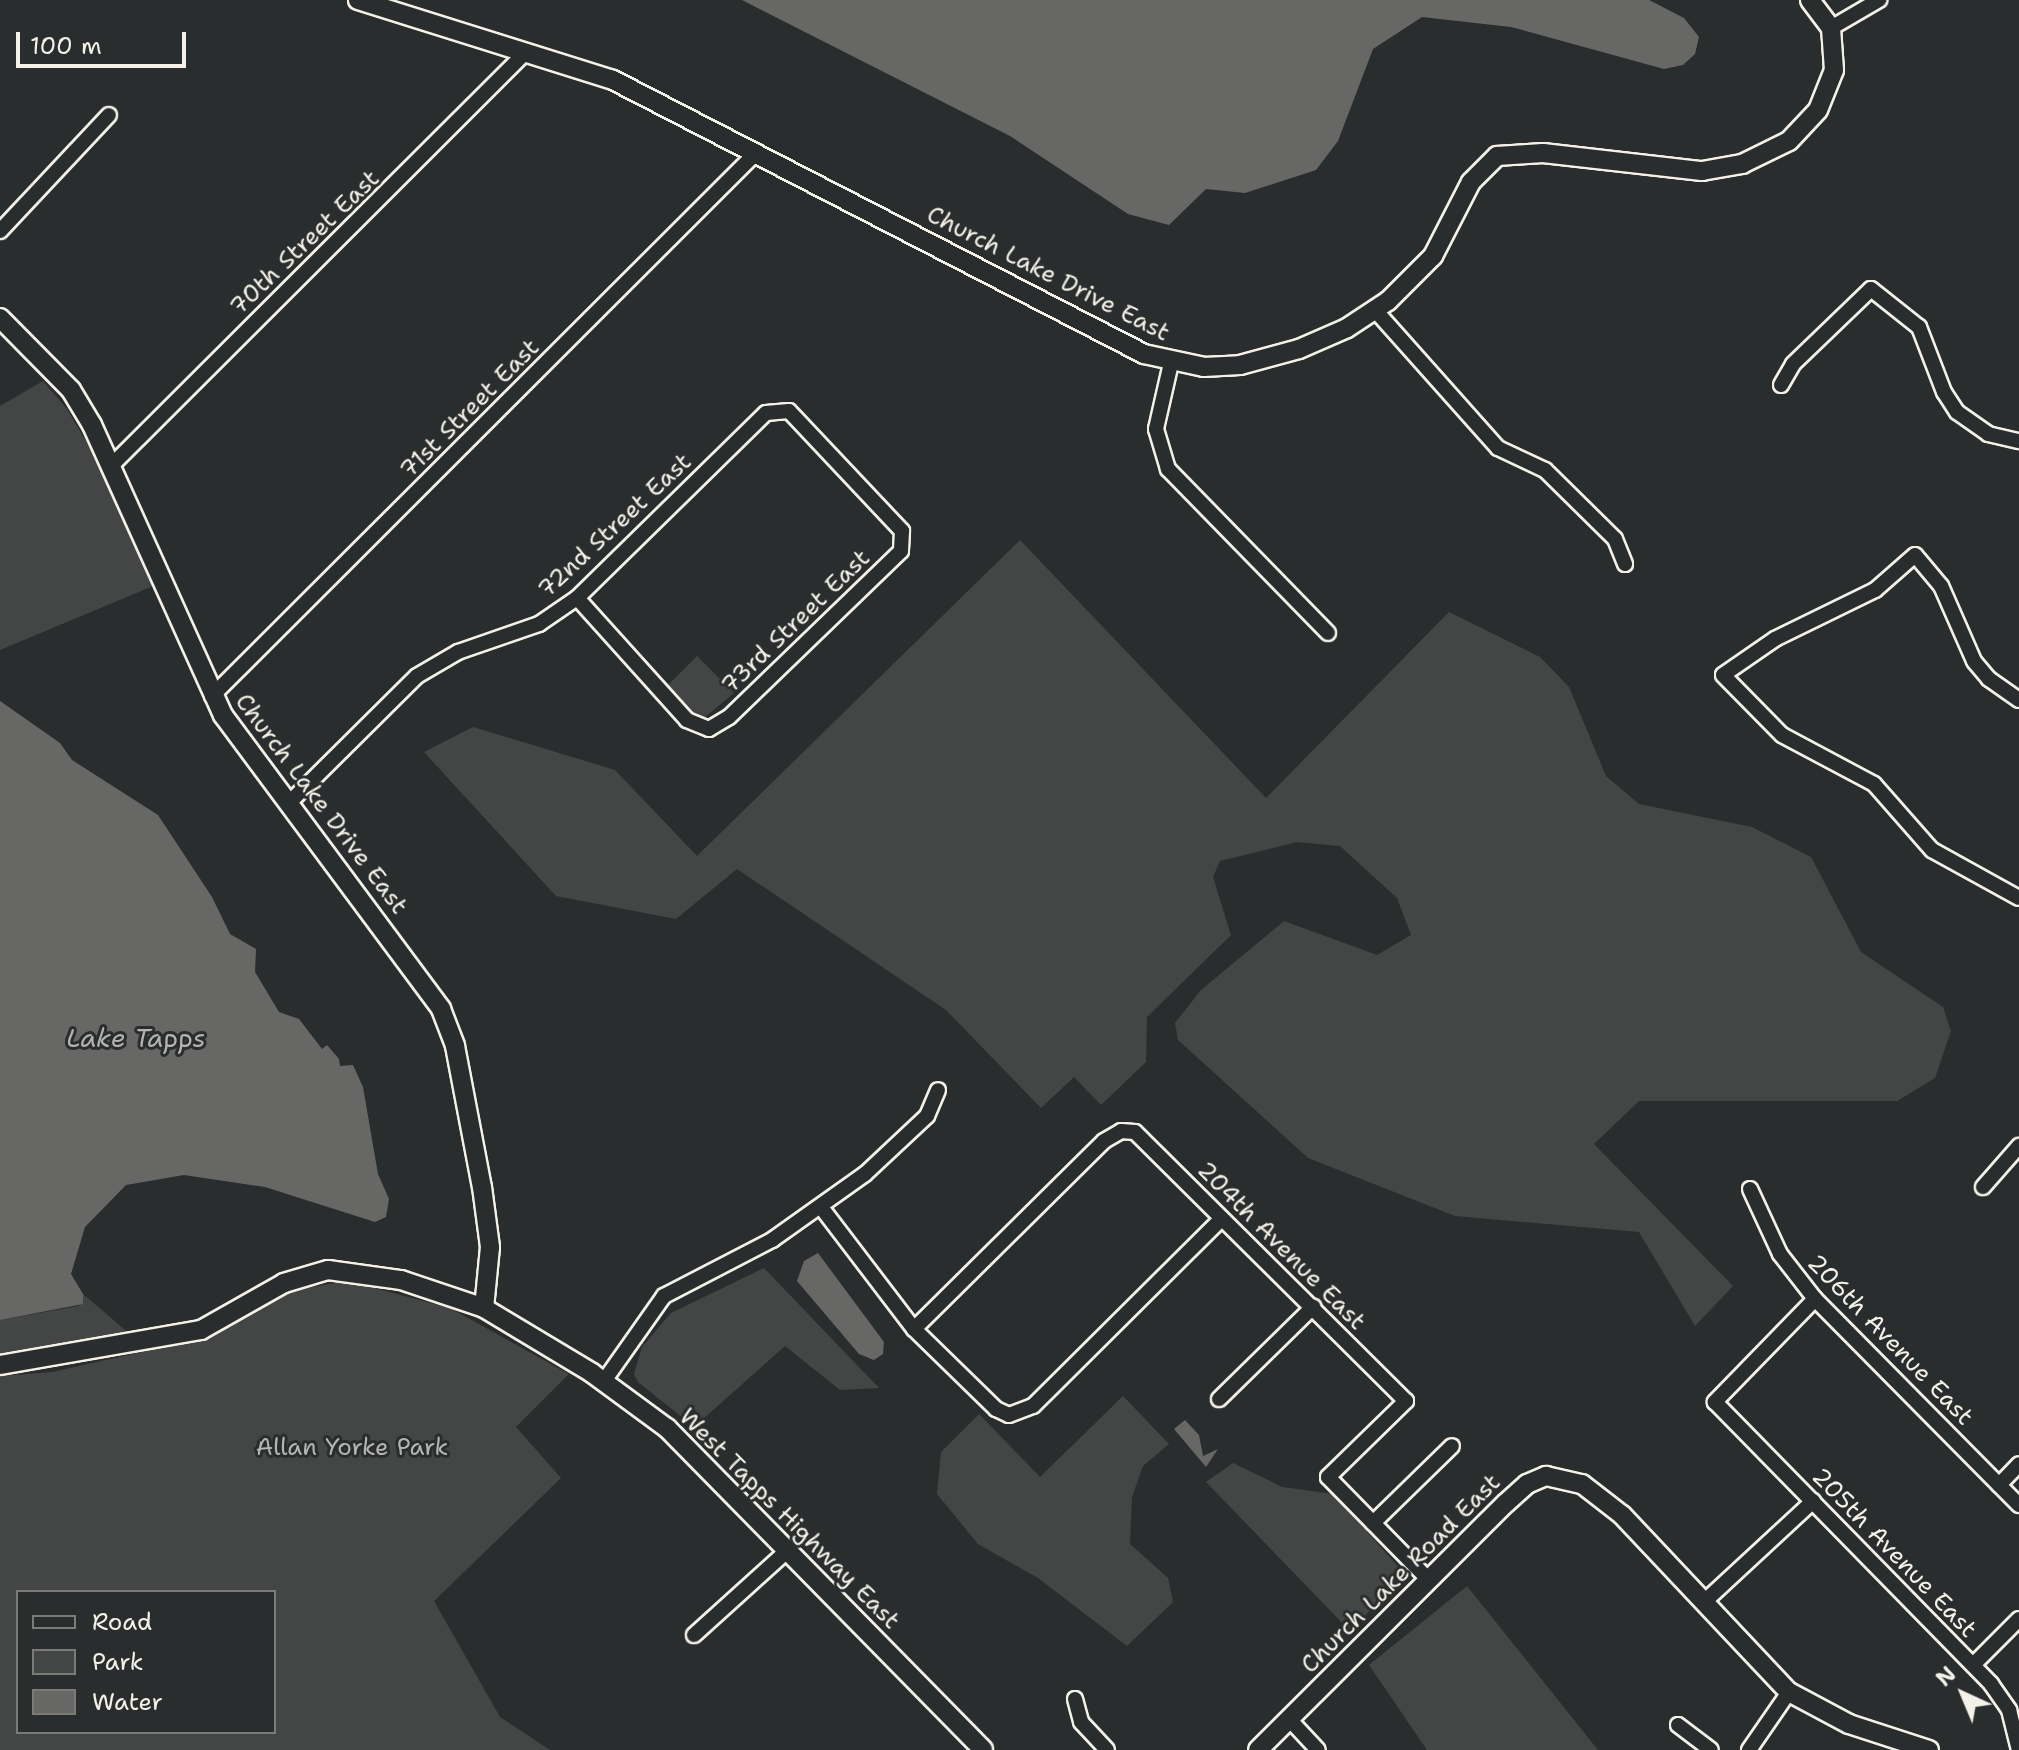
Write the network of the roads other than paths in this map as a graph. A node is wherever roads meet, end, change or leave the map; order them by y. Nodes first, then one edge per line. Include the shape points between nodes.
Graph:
1 (358, 0) edge
2 (1810, 0) edge
3 (1879, 0) edge
4 (1831, 28) junction
5 (527, 51) junction
6 (109, 115) dead end
7 (757, 152) junction
8 (0, 231) edge
9 (1375, 310) junction
10 (0, 318) edge
11 (1171, 363) junction
12 (1781, 385) dead end
13 (2019, 441) edge
14 (112, 465) junction
15 (903, 538) joint
16 (1625, 564) dead end
17 (577, 598) junction
18 (1328, 633) dead end
19 (212, 696) junction
20 (2019, 700) edge
21 (289, 803) junction
22 (2019, 898) edge
23 (938, 1090) dead end
24 (2019, 1146) edge
25 (1983, 1187) dead end
26 (1750, 1189) dead end
27 (821, 1207) junction
28 (1221, 1219) junction
29 (1815, 1299) junction
30 (1313, 1307) junction
31 (484, 1308) junction
32 (914, 1329) junction
33 (0, 1365) edge
34 (604, 1381) junction
35 (1219, 1399) dead end
36 (1452, 1446) dead end
37 (2019, 1464) edge
38 (1999, 1485) junction
39 (1813, 1501) junction
40 (2019, 1505) edge
41 (1373, 1523) junction
42 (787, 1551) junction
43 (1428, 1579) junction
44 (1703, 1603) junction
45 (2019, 1619) edge
46 (694, 1635) dead end
47 (1973, 1665) junction
48 (1789, 1692) junction
49 (1075, 1699) dead end
50 (1289, 1719) junction
51 (1678, 1725) dead end
52 (983, 1750) edge
53 (1107, 1750) edge
54 (1258, 1750) edge
55 (1318, 1750) edge
56 (1711, 1750) edge
57 (1749, 1750) edge
58 (1929, 1750) edge
59 (2019, 1750) edge

1 - 5 street, Church Lake Drive East
2 - 4 street
3 - 4 street
4 - 9 street, Church Lake Drive East via 1836,57 1831,84 1811,121 1789,141 1742,164 1702,171 1543,153 1497,156 1471,182 1433,256
5 - 7 street, Church Lake Drive East via 655,98
5 - 14 street, 70th Street East
6 - 8 street
7 - 11 street, Church Lake Drive East via 1132,348
7 - 19 street, 71st Street East
9 - 11 street, Church Lake Drive East via 1326,338 1272,358 1204,367
9 - 16 street via 1498,448 1545,470 1615,539
10 - 14 street, Church Lake Drive East via 71,390
11 - 18 street via 1156,429 1168,469
12 - 13 street via 1793,364 1871,289 1919,327 1957,412 1988,434
14 - 19 street, Church Lake Drive East
15 - 17 street, 72nd Street East via 894,518 789,411 775,409
15 - 17 street, 73rd Street East via 901,551 729,717 709,729 687,720
17 - 21 street, 72nd Street East via 539,624 458,652 417,676
19 - 21 street, Church Lake Drive East
20 - 22 street via 1974,661 1941,586 1915,555 1875,590 1775,639 1723,675 1782,735 1874,784 1932,850
21 - 31 street, Church Lake Drive East via 430,991 450,1029 490,1247
23 - 27 street via 927,1116
24 - 25 street
26 - 29 street, 206th Avenue East via 1780,1254
27 - 32 street
27 - 34 street via 772,1240 664,1296
28 - 30 street, 204th Avenue East
28 - 32 street via 1033,1406 1017,1414 996,1409
28 - 32 street, 204th Avenue East via 1142,1137 1121,1131 1104,1141
29 - 38 street, 206th Avenue East
29 - 39 street, 205th Avenue East via 1715,1402
30 - 35 street
30 - 41 street, 204th Avenue East via 1406,1401 1328,1477
31 - 33 street, West Tapps Highway East via 401,1280 328,1270 284,1283 201,1330
31 - 34 street, West Tapps Highway East
34 - 42 street, West Tapps Highway East via 689,1448
36 - 41 street
37 - 38 street
38 - 40 street, 206th Avenue East
39 - 44 street
39 - 47 street, 205th Avenue East
41 - 43 street
42 - 46 street
42 - 52 street, West Tapps Highway East
43 - 44 street, Church Lake Road East via 1527,1484 1563,1476 1582,1484 1636,1528
43 - 50 street, Church Lake Road East
44 - 48 street, Church Lake Road East
45 - 47 street
47 - 59 street, 205th Avenue East via 2009,1710
48 - 57 street
48 - 58 street, Church Lake Road East via 1849,1724
49 - 53 street via 1081,1722
50 - 54 street, Church Lake Road East
50 - 55 street
51 - 56 street

